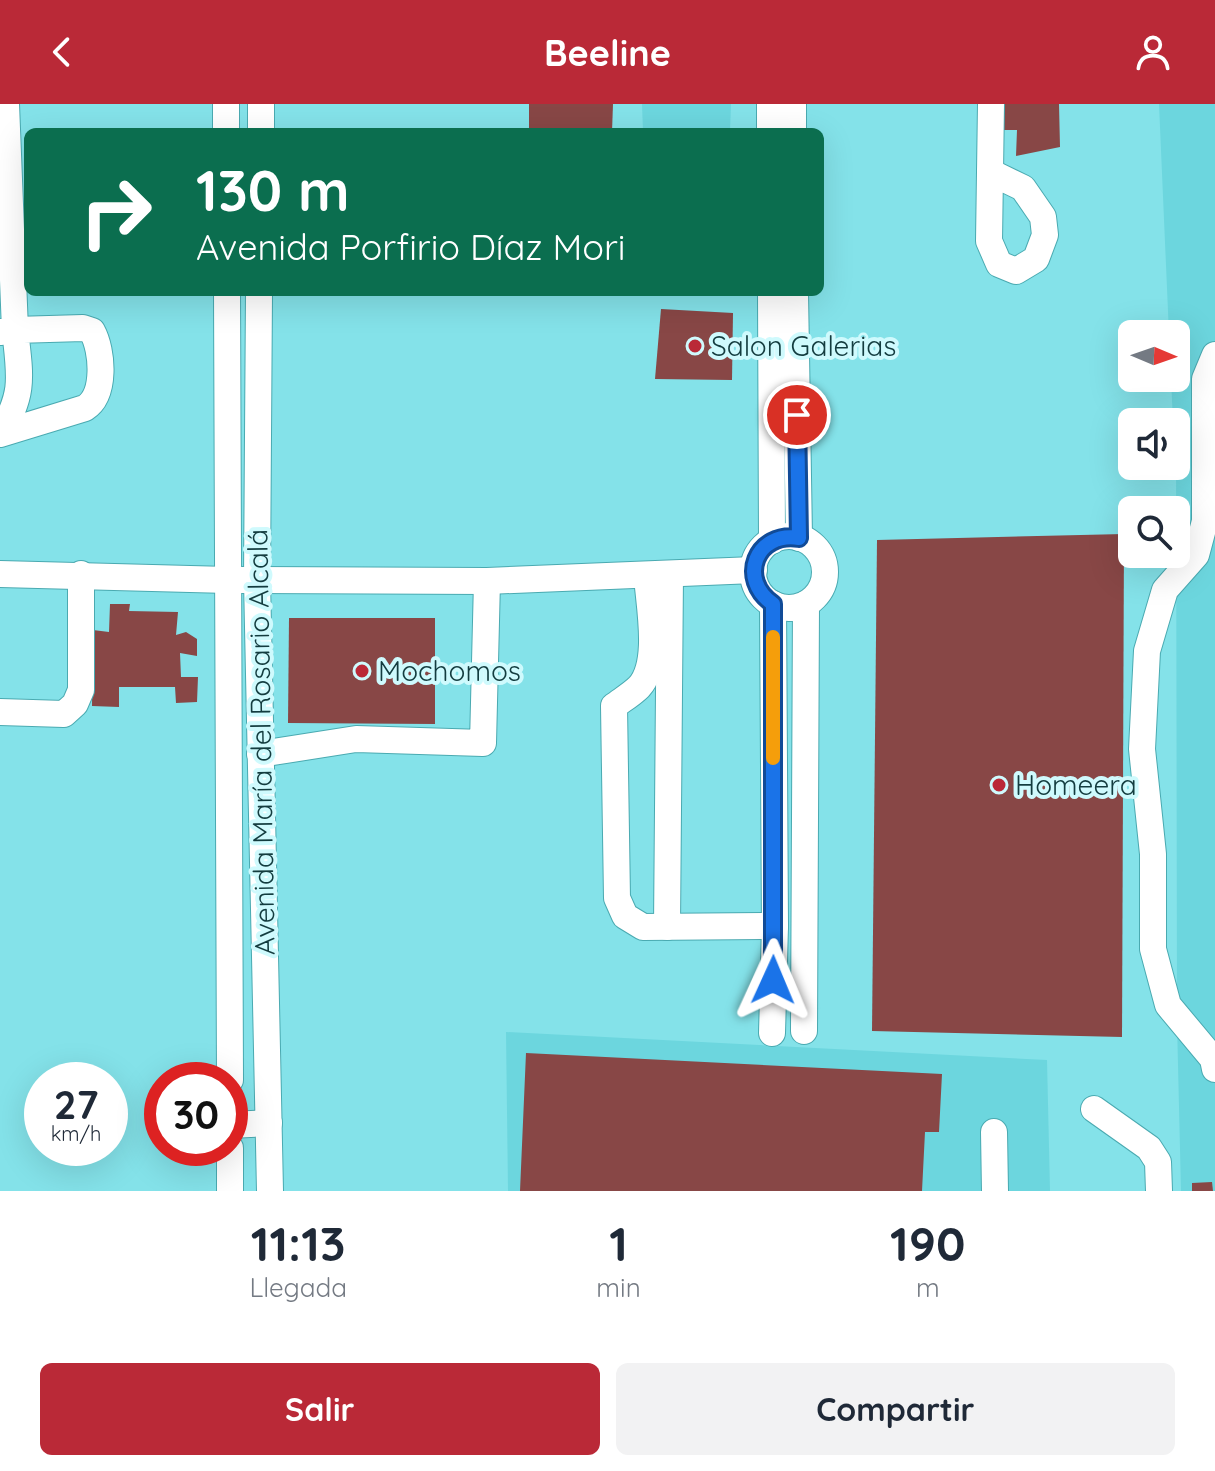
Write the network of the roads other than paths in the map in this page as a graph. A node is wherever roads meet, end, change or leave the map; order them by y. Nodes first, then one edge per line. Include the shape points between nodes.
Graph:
1 (6, 104) edge
2 (226, 104) edge
3 (261, 104) edge
4 (770, 104) edge
5 (793, 104) edge
6 (991, 104) edge
7 (226, 128) edge
8 (261, 128) edge
9 (770, 128) edge
10 (793, 128) edge
11 (990, 172) dead end
12 (227, 296) edge
13 (259, 296) edge
14 (771, 296) edge
15 (795, 296) edge
16 (8, 331) edge
17 (1215, 355) edge
18 (799, 538) junction
19 (772, 541) junction
20 (1206, 556) edge
21 (754, 570) junction
22 (0, 574) edge
23 (81, 574) junction
24 (658, 576) junction
25 (228, 580) junction
26 (257, 580) junction
27 (487, 581) junction
28 (773, 604) junction
29 (806, 604) junction
30 (0, 712) edge
31 (260, 754) junction
32 (775, 926) junction
33 (667, 927) junction
34 (804, 1031) dead end
35 (772, 1033) dead end
36 (230, 1062) edge
37 (1215, 1069) edge
38 (1094, 1109) dead end
39 (269, 1123) junction
40 (248, 1124) edge
41 (994, 1132) dead end
42 (230, 1166) edge
43 (230, 1191) edge
44 (270, 1191) edge
45 (995, 1191) edge
46 (1159, 1191) edge

1 - 16 street
2 - 7 street
3 - 8 street
4 - 9 street
5 - 10 street
6 - 11 street
12 - 25 street, Avenida María del Rosario Alcalá
13 - 26 street, Avenida María del Rosario Alcalá
14 - 19 street
15 - 18 street
16 - 16 street via 20,384 15,409 0,434 94,403 99,393 99,344 92,331
17 - 20 street via 1205,379
18 - 19 street
18 - 29 street via 816,549 825,568 821,589
19 - 21 street via 759,553
20 - 37 street via 1165,590 1147,651 1142,749 1153,854 1153,949 1168,1005 1213,1059
21 - 24 street
21 - 28 street via 758,590
22 - 23 street
23 - 25 street
23 - 30 street via 81,690 75,704 64,714
24 - 27 street
24 - 33 street
24 - 33 street via 647,670 640,686 614,706 617,898 625,916 643,927
25 - 26 street
25 - 36 street, Avenida María del Rosario Alcalá
26 - 27 street
26 - 31 street, Avenida María del Rosario Alcalá
27 - 31 street via 483,743 356,739
28 - 29 street
28 - 32 street
29 - 34 street
31 - 39 street, Avenida María del Rosario Alcalá
32 - 33 street
32 - 35 street
38 - 46 street via 1149,1148 1158,1162
39 - 40 street
39 - 44 street, Avenida María del Rosario Alcalá
41 - 45 street
42 - 43 street

